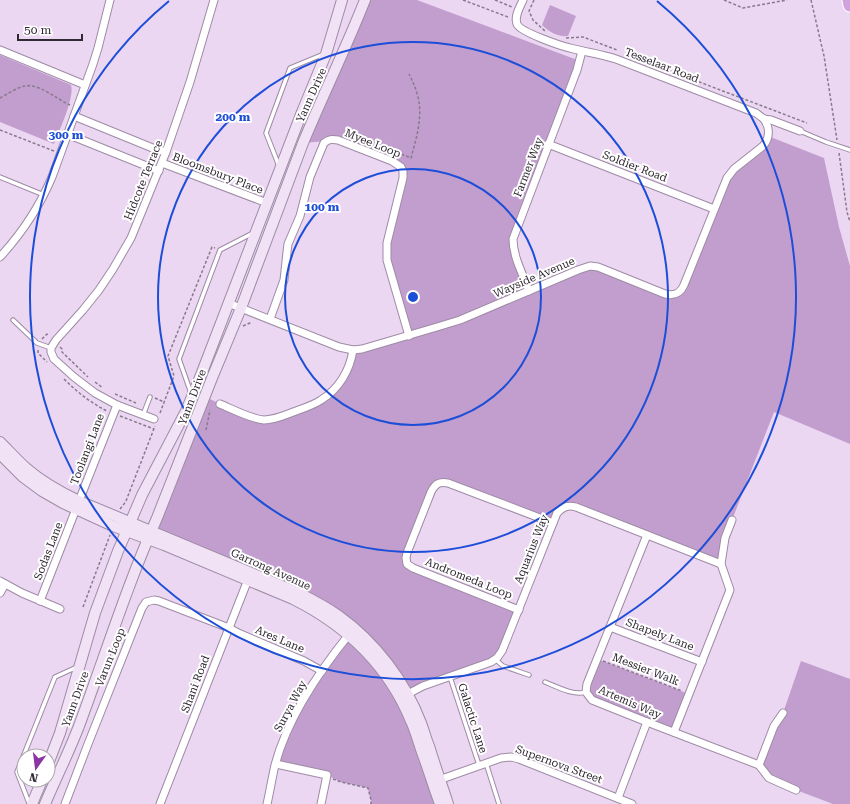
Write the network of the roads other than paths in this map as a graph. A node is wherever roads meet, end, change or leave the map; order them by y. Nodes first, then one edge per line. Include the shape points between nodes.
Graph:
1 (110, 0) edge
2 (214, 0) edge
3 (342, 0) edge
4 (365, 0) edge
5 (523, 0) edge
6 (849, 0) edge
7 (850, 5) edge
8 (0, 50) edge
9 (582, 51) junction
10 (326, 54) junction
11 (85, 85) junction
12 (74, 116) junction
13 (764, 119) junction
14 (800, 131) joint
15 (67, 134) junction
16 (548, 144) junction
17 (850, 150) edge
18 (166, 152) junction
19 (162, 163) junction
20 (280, 169) junction
21 (159, 170) junction
22 (0, 177) edge
23 (44, 195) junction
24 (267, 203) junction
25 (714, 209) junction
26 (256, 232) junction
27 (0, 257) edge
28 (529, 291) junction
29 (228, 303) junction
30 (240, 308) junction
31 (270, 319) junction
32 (13, 320) dead end
33 (409, 336) junction
34 (51, 348) junction
35 (354, 350) junction
36 (150, 396) dead end
37 (192, 396) junction
38 (220, 404) dead end
39 (116, 405) junction
40 (143, 415) junction
41 (154, 419) dead end
42 (0, 442) edge
43 (0, 454) edge
44 (77, 505) junction
45 (732, 520) dead end
46 (553, 523) junction
47 (129, 527) junction
48 (150, 535) junction
49 (647, 535) junction
50 (721, 564) junction
51 (249, 576) junction
52 (3, 583) edge
53 (0, 593) edge
54 (40, 601) junction
55 (60, 609) dead end
56 (518, 610) junction
57 (610, 627) junction
58 (229, 628) junction
59 (352, 632) junction
60 (495, 659) junction
61 (702, 662) junction
62 (80, 666) junction
63 (322, 671) junction
64 (529, 675) dead end
65 (450, 676) junction
66 (545, 682) dead end
67 (586, 692) junction
68 (404, 696) junction
69 (783, 713) dead end
70 (647, 722) junction
71 (674, 732) junction
72 (54, 748) edge
73 (276, 764) junction
74 (482, 764) junction
75 (759, 765) junction
76 (436, 781) junction
77 (38, 788) edge
78 (796, 790) dead end
79 (618, 798) junction
80 (31, 804) edge
81 (45, 804) edge
82 (65, 804) edge
83 (160, 804) edge
84 (268, 804) edge
85 (321, 804) edge
86 (440, 804) edge
87 (448, 804) edge
88 (499, 804) edge
89 (632, 804) edge

1 - 11 street via 98,48
2 - 18 street, Hidcote Terrace
3 - 10 street, Yann Drive
4 - 30 street, Yann Drive via 303,143
5 - 9 street, Tesselaar Road via 519,10 518,26 562,46
6 - 7 highway
8 - 11 street
9 - 13 street, Tesselaar Road via 616,59 756,113
9 - 16 street, Farmer Way
10 - 20 street, Yann Drive
10 - 20 lane via 290,68 266,133
11 - 12 street
12 - 15 street
12 - 18 street, Bloomsbury Place
13 - 14 street, Tesselaar Road
13 - 25 street, Wayside Avenue via 769,128 766,142 729,174
14 - 17 lane
15 - 21 street, Bloomsbury Place
15 - 23 street
16 - 25 street, Soldier Road
16 - 28 street, Farmer Way via 513,239 513,249
18 - 19 street, Hidcote Terrace
19 - 21 street, Hidcote Terrace
19 - 24 street, Bloomsbury Place
20 - 24 street, Yann Drive
21 - 34 street, Hidcote Terrace via 131,238 113,270 83,310 54,341
22 - 23 lane
23 - 27 street via 23,230
24 - 26 street, Yann Drive
25 - 28 street, Wayside Avenue via 682,290 674,295 665,294 593,266
26 - 29 street, Yann Drive
26 - 37 lane via 220,250 179,359
28 - 33 street, Wayside Avenue via 460,320
29 - 30 street, Wayside Avenue
29 - 37 street, Yann Drive
30 - 31 street, Wayside Avenue
30 - 48 street, Yann Drive
31 - 33 street, Myee Loop via 284,280 288,244 300,216 310,177 324,143 332,139 402,166 402,178 386,253
31 - 35 street, Wayside Avenue via 339,347
32 - 34 lane via 37,343
33 - 35 street, Wayside Avenue
34 - 39 street via 54,359 95,393
35 - 38 street via 349,368 334,390 320,401 277,419 262,420
36 - 40 lane
37 - 47 street, Yann Drive via 142,495
39 - 40 street
39 - 44 street, Toolangi Lane
40 - 41 street
42 - 44 street, Garrong Avenue via 38,478
43 - 44 street, Garrong Avenue via 42,491 63,503
44 - 47 street, Garrong Avenue via 113,526
44 - 54 street, Sodas Lane
45 - 50 street via 725,538
46 - 49 street, Aquarius Way via 557,512 569,506
46 - 56 street, Aquarius Way
46 - 56 street, Andromeda Loop via 448,483 438,483 430,492 407,553 407,564
47 - 48 street, Garrong Avenue
47 - 62 street, Yann Drive via 95,614
48 - 51 street, Garrong Avenue
48 - 81 street, Yann Drive via 116,620 78,728
49 - 50 street, Aquarius Way
49 - 57 street, Artemis Way
50 - 61 street via 730,590
51 - 58 street, Shani Road
51 - 59 street, Garrong Avenue
52 - 53 street
52 - 54 street
54 - 55 street
56 - 60 street, Aquarius Way via 502,651
57 - 61 street, Shapely Lane
57 - 67 street, Artemis Way
58 - 63 street, Ares Lane
58 - 82 street, Varun Loop via 159,601 148,601 143,604
58 - 83 street, Shani Road
59 - 63 street, Surya Way
59 - 68 street, Garrong Avenue
60 - 64 lane via 503,666
60 - 65 street
61 - 71 street
62 - 72 street, Yann Drive
62 - 80 lane via 55,677 17,772
63 - 73 street, Surya Way via 291,724
65 - 68 street
65 - 74 lane, Galactic Lane
66 - 67 lane via 573,693
67 - 70 street, Artemis Way via 592,700
68 - 76 street, Garrong Avenue
69 - 75 street via 774,726
70 - 71 street, Artemis Way
70 - 79 street
71 - 75 street, Artemis Way
73 - 84 street, Surya Way
73 - 85 street via 327,775
74 - 76 street, Supernova Street
74 - 79 street, Supernova Street via 511,757
74 - 88 lane, Galactic Lane
75 - 78 street, Artemis Way via 769,778
76 - 86 street, Garrong Avenue
76 - 87 street, Garrong Avenue
77 - 80 street
79 - 89 street, Supernova Street

